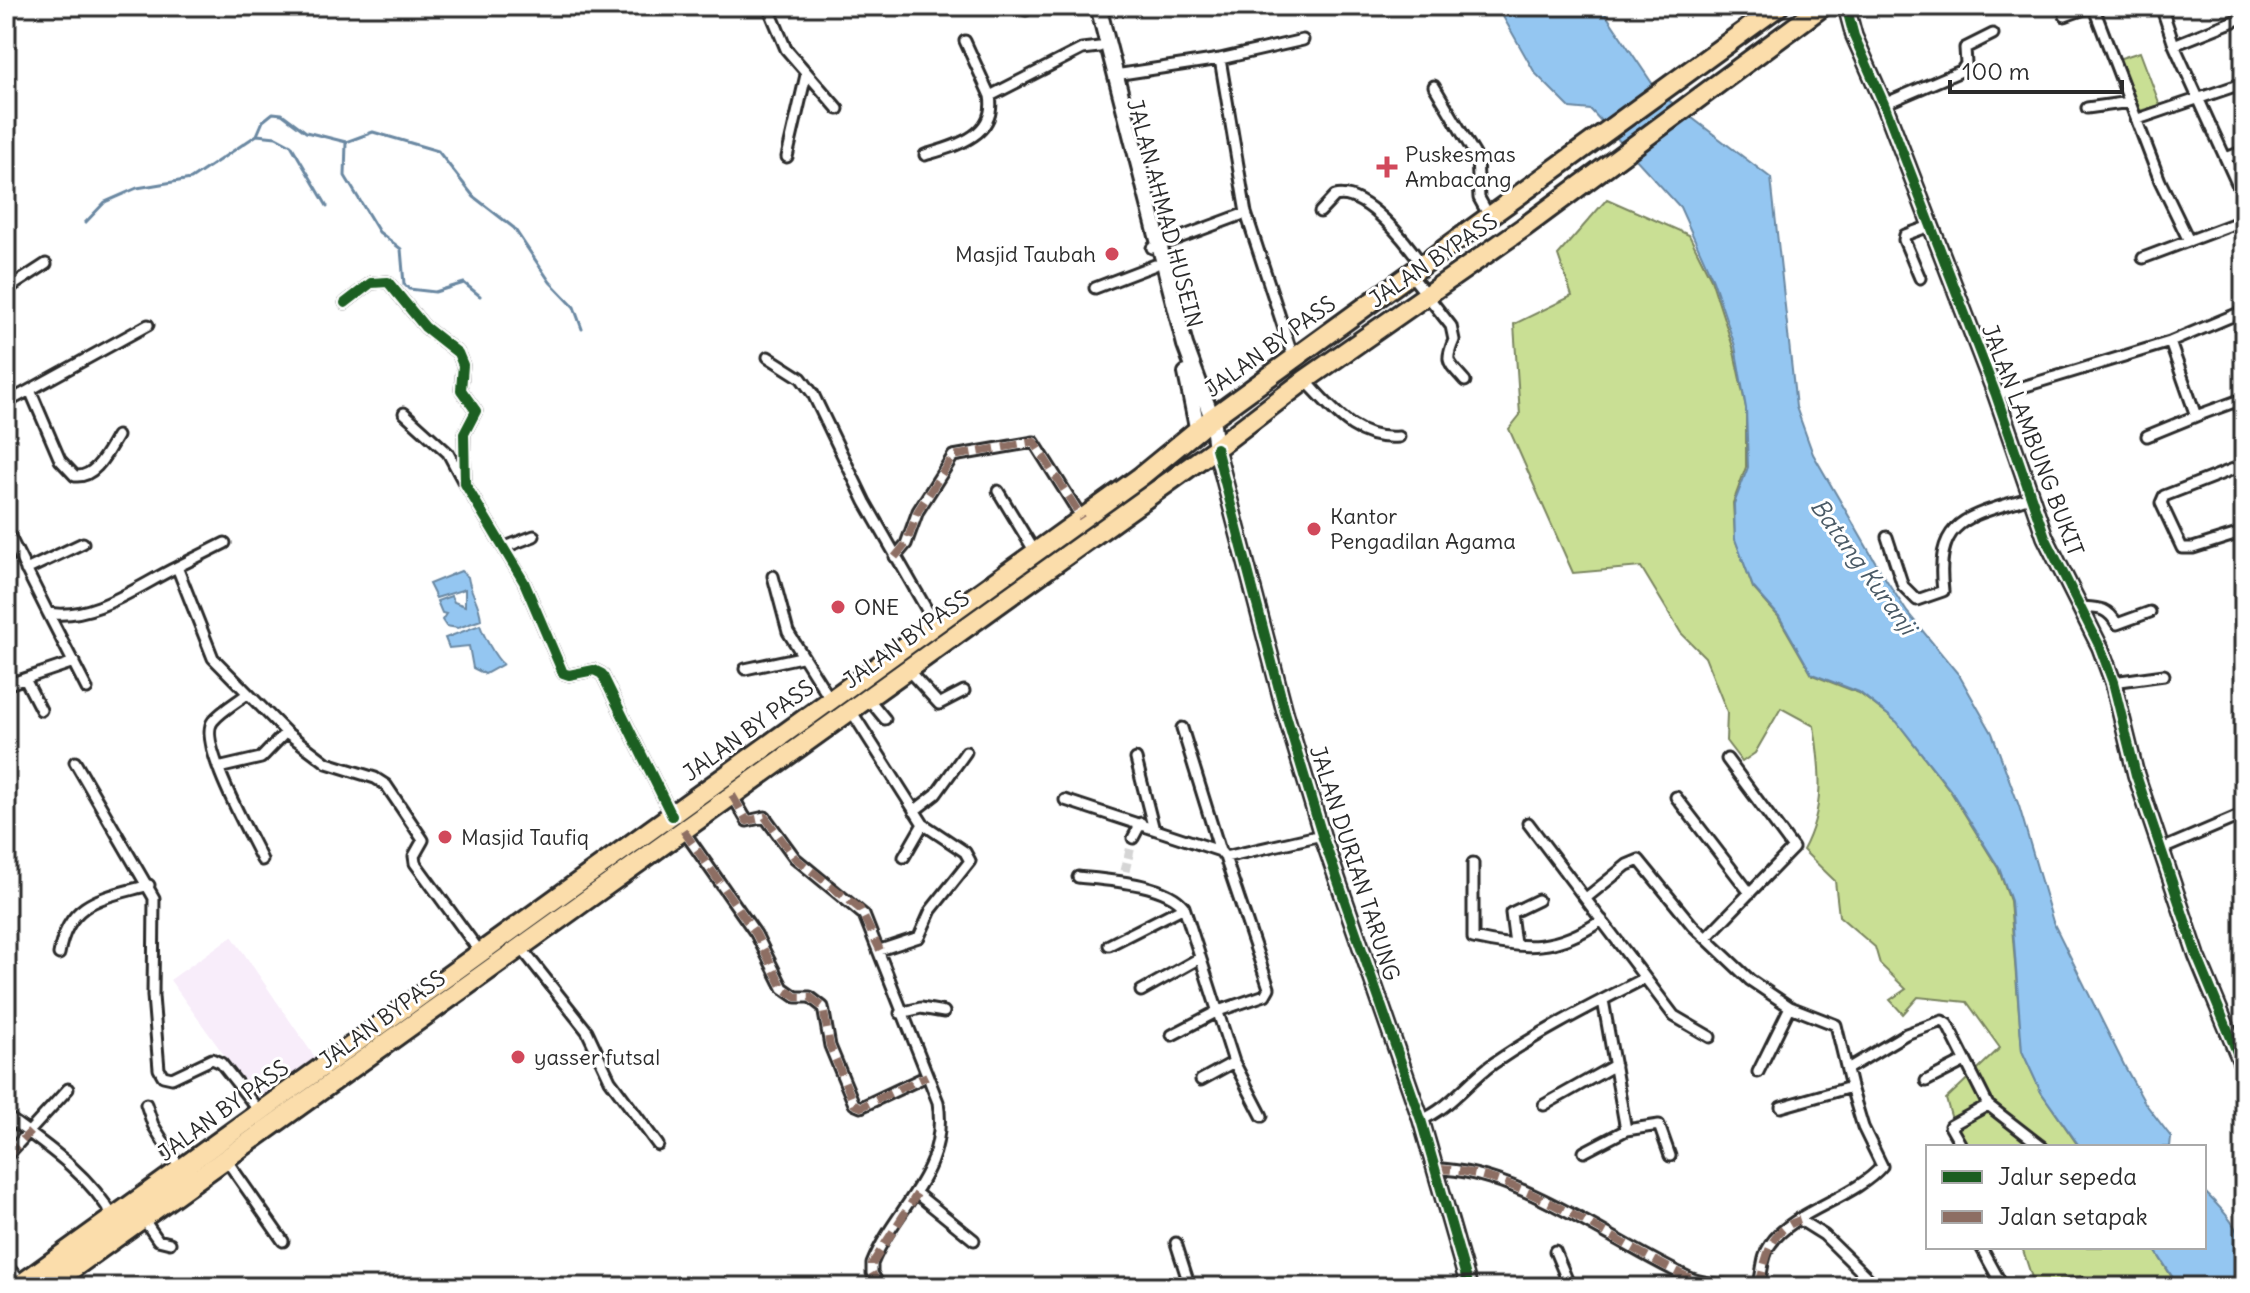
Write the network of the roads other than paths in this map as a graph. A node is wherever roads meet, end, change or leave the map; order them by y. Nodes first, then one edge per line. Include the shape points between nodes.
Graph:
1 (768, 6) edge
2 (1090, 6) edge
3 (1098, 6) edge
4 (1779, 6) edge
5 (1823, 6) edge
6 (1846, 6) edge
7 (2093, 6) edge
8 (2161, 6) edge
9 (2065, 16) dead end
10 (2244, 17) edge
11 (1993, 34) dead end
12 (1303, 40) dead end
13 (965, 41) dead end
14 (2174, 45) junction
15 (1099, 47) junction
16 (1220, 59) junction
17 (806, 75) junction
18 (1115, 75) junction
19 (2244, 83) edge
20 (1434, 86) dead end
21 (990, 96) junction
22 (2199, 98) junction
23 (2130, 102) junction
24 (1884, 104) junction
25 (2087, 108) dead end
26 (838, 109) dead end
27 (2138, 119) junction
28 (2244, 151) edge
29 (925, 155) dead end
30 (787, 157) dead end
31 (2226, 158) junction
32 (2244, 199) edge
33 (1496, 211) junction
34 (1320, 212) dead end
35 (1246, 213) junction
36 (2244, 220) edge
37 (1930, 226) junction
38 (2189, 241) junction
39 (1155, 246) junction
40 (2143, 258) dead end
41 (46, 264) dead end
42 (1155, 265) junction
43 (1417, 270) junction
44 (1920, 278) dead end
45 (1095, 288) dead end
46 (6, 290) edge
47 (1426, 293) junction
48 (345, 303) dead end
49 (2244, 311) edge
50 (148, 325) dead end
51 (2170, 342) junction
52 (768, 357) dead end
53 (1294, 360) junction
54 (1305, 380) junction
55 (1465, 381) dead end
56 (30, 390) junction
57 (1996, 395) junction
58 (2241, 400) edge
59 (6, 403) edge
60 (404, 413) dead end
61 (2196, 416) junction
62 (1212, 418) junction
63 (2244, 418) edge
64 (1198, 432) junction
65 (117, 436) dead end
66 (2147, 436) dead end
67 (1399, 437) dead end
68 (1216, 448) junction
69 (2244, 465) edge
70 (465, 484) junction
71 (998, 491) dead end
72 (2030, 497) junction
73 (1082, 518) junction
74 (6, 529) edge
75 (2244, 532) edge
76 (534, 536) dead end
77 (1887, 537) dead end
78 (83, 543) dead end
79 (225, 543) dead end
80 (505, 547) junction
81 (1035, 552) junction
82 (895, 557) junction
83 (177, 567) junction
84 (26, 570) junction
85 (773, 576) dead end
86 (2080, 607) junction
87 (2150, 612) dead end
88 (48, 613) junction
89 (930, 627) junction
90 (939, 646) junction
91 (801, 657) junction
92 (74, 662) junction
93 (745, 669) dead end
94 (907, 669) junction
95 (2164, 675) dead end
96 (25, 679) junction
97 (2113, 682) junction
98 (6, 685) edge
99 (87, 689) dead end
100 (964, 691) dead end
101 (247, 694) junction
102 (867, 697) junction
103 (830, 699) junction
104 (850, 709) junction
105 (41, 710) dead end
106 (885, 719) dead end
107 (1182, 728) dead end
108 (286, 732) junction
109 (966, 752) dead end
110 (1136, 759) dead end
111 (1727, 759) dead end
112 (75, 762) dead end
113 (218, 768) junction
114 (732, 795) junction
115 (1676, 797) dead end
116 (1065, 800) dead end
117 (914, 811) junction
118 (2244, 814) edge
119 (677, 823) junction
120 (1141, 823) junction
121 (1528, 823) dead end
122 (923, 824) junction
123 (1153, 826) junction
124 (1322, 835) junction
125 (1133, 838) tunnel mouth
126 (634, 841) junction
127 (2162, 849) junction
128 (1223, 854) junction
129 (904, 857) dead end
130 (647, 858) junction
131 (262, 860) dead end
132 (1473, 863) dead end
133 (1125, 871) tunnel mouth
134 (1078, 877) dead end
135 (1120, 881) junction
136 (149, 885) junction
137 (1750, 893) junction
138 (1586, 898) junction
139 (1538, 900) dead end
140 (1184, 907) junction
141 (1602, 920) junction
142 (1706, 938) junction
143 (1515, 944) junction
144 (1109, 945) dead end
145 (522, 949) junction
146 (880, 950) junction
147 (480, 952) junction
148 (59, 954) dead end
149 (1198, 959) junction
150 (1645, 978) junction
151 (1141, 991) dead end
152 (1603, 1000) junction
153 (1790, 1007) junction
154 (1218, 1011) junction
155 (944, 1012) dead end
156 (900, 1013) junction
157 (1172, 1035) dead end
158 (1710, 1037) dead end
159 (1965, 1061) junction
160 (1234, 1062) junction
161 (1615, 1065) junction
162 (1849, 1068) junction
163 (2244, 1069) edge
164 (1758, 1072) dead end
165 (927, 1076) junction
166 (1201, 1080) dead end
167 (1926, 1081) dead end
168 (1851, 1087) junction
169 (68, 1089) dead end
170 (146, 1104) dead end
171 (1544, 1105) dead end
172 (1988, 1105) junction
173 (1781, 1107) dead end
174 (260, 1112) junction
175 (6, 1116) edge
176 (1262, 1116) dead end
177 (1421, 1120) junction
178 (1626, 1130) junction
179 (30, 1132) junction
180 (658, 1145) dead end
181 (1961, 1145) edge
182 (2039, 1145) edge
183 (1584, 1152) dead end
184 (1670, 1156) dead end
185 (6, 1157) edge
186 (225, 1158) junction
187 (1435, 1169) junction
188 (181, 1170) junction
189 (917, 1194) junction
190 (138, 1211) junction
191 (114, 1218) junction
192 (1800, 1220) junction
193 (974, 1240) dead end
194 (283, 1241) dead end
195 (170, 1243) dead end
196 (1176, 1243) dead end
197 (1982, 1249) edge
198 (1555, 1251) dead end
199 (6, 1265) edge
200 (2082, 1283) dead end
201 (57, 1284) edge
202 (20, 1285) edge
203 (880, 1287) edge
204 (1190, 1287) edge
205 (1469, 1287) edge
206 (1570, 1287) edge
207 (1739, 1287) edge
208 (1758, 1287) edge
209 (1877, 1287) edge
210 (2003, 1287) edge
211 (2061, 1287) edge

1 - 17 street via 781,39
2 - 15 street, JALAN AHMAD HUSEIN
3 - 18 street, JALAN AHMAD HUSEIN
4 - 33 highway, JALAN BY PASS
5 - 47 highway, JALAN BYPASS via 1523,228
6 - 24 street, JALAN LAMBUNG BUKIT
7 - 9 street
7 - 23 street
8 - 14 street
10 - 14 street
11 - 24 street via 1965,48 1961,71
12 - 16 street
13 - 21 street
14 - 22 street
15 - 21 street via 1082,49
15 - 39 street, JALAN AHMAD HUSEIN
16 - 18 street
16 - 35 street
17 - 26 street
17 - 30 street
18 - 39 street, JALAN AHMAD HUSEIN
19 - 22 street
20 - 33 street via 1477,158 1479,198
21 - 29 street via 991,112 978,133
22 - 27 street
22 - 31 street
23 - 25 street
23 - 27 street
24 - 37 street, JALAN LAMBUNG BUKIT
27 - 38 street
28 - 31 street
31 - 32 street
33 - 43 highway, JALAN BY PASS
34 - 43 street via 1335,196 1355,198 1401,236
35 - 39 street
35 - 53 street
36 - 38 street
37 - 44 street via 1904,240
37 - 57 street, JALAN LAMBUNG BUKIT
38 - 40 street
39 - 42 street, JALAN AHMAD HUSEIN
39 - 62 street, JALAN AHMAD HUSEIN
41 - 46 street
42 - 45 street
42 - 64 street, JALAN AHMAD HUSEIN via 1193,394
43 - 47 street
43 - 53 highway, JALAN BY PASS
47 - 54 highway, JALAN BYPASS
47 - 55 street via 1451,326 1454,340 1448,360
48 - 70 street via 371,283 388,282 425,327 458,353 463,365 461,390 476,411 464,434
49 - 51 street
50 - 56 street
51 - 57 street
51 - 61 street
52 - 82 street via 801,378 813,394
53 - 62 highway, JALAN BY PASS
54 - 67 street via 1368,436
54 - 68 highway, JALAN BYPASS
56 - 59 street
56 - 65 street via 60,460 75,476 94,470
57 - 72 street, JALAN LAMBUNG BUKIT
58 - 61 street
58 - 63 street
60 - 70 street via 448,453
61 - 66 street
62 - 64 highway, JALAN BY PASS
62 - 68 street, JALAN DURIAN TARUNG
64 - 73 highway, JALAN BY PASS
68 - 90 highway, JALAN BYPASS
68 - 124 street, JALAN DURIAN TARUNG
69 - 75 street via 2164,496 2161,503 2182,548
70 - 80 street
71 - 81 street
72 - 77 street via 1959,522 1944,545 1943,591 1917,600 1903,586
72 - 86 street, JALAN LAMBUNG BUKIT
73 - 81 highway, JALAN BY PASS
73 - 82 street via 1031,440 974,450 953,456
74 - 84 street
76 - 80 street
78 - 84 street
79 - 83 street
80 - 119 street via 563,673 602,674
81 - 89 highway, JALAN BY PASS
82 - 89 street
83 - 88 street via 90,611
83 - 101 street via 213,658
84 - 88 street
85 - 91 street via 783,622
86 - 87 street via 2102,607 2117,624
86 - 97 street, JALAN LAMBUNG BUKIT
88 - 92 street
89 - 90 highway
89 - 103 highway, JALAN BY PASS
90 - 94 highway, JALAN BYPASS
91 - 93 street
91 - 103 street
92 - 96 street
92 - 99 street
94 - 100 street via 939,704
94 - 102 highway, JALAN BYPASS
95 - 97 street
96 - 98 street
96 - 105 street
97 - 127 street, JALAN LAMBUNG BUKIT via 2136,775
101 - 108 street
101 - 113 street via 211,722
102 - 104 highway, JALAN BYPASS
102 - 106 street
103 - 119 highway, JALAN BY PASS
104 - 114 highway, JALAN BYPASS
104 - 117 street
107 - 128 street
108 - 113 street via 261,758
108 - 147 street via 327,763 375,778 395,795 423,840 415,863
109 - 117 street via 936,794
110 - 123 street
111 - 137 street via 1793,846
112 - 136 street
113 - 131 street
114 - 119 highway, JALAN BYPASS
114 - 146 street via 747,821 767,818 795,858 860,909
115 - 137 street
116 - 120 street
117 - 122 street
118 - 127 street
119 - 126 highway, JALAN BY PASS
119 - 130 highway, JALAN BYPASS
119 - 165 street via 756,934 783,988 823,1007 830,1046 854,1104 861,1107
120 - 123 street
120 - 125 street
121 - 138 street
122 - 129 street
122 - 146 street via 968,854 969,865 931,910 919,937
123 - 128 street
124 - 128 street
124 - 177 street, JALAN DURIAN TARUNG
126 - 130 highway
126 - 147 highway, JALAN BY PASS
127 - 163 street, JALAN LAMBUNG BUKIT via 2197,956
128 - 154 street via 1269,988 1265,995
130 - 145 highway, JALAN BYPASS
132 - 143 street via 1471,937
133 - 135 street
134 - 135 street
135 - 140 street via 1174,897
136 - 148 street via 83,908 63,929
136 - 174 street via 157,916 153,996 159,1069 172,1078 212,1059
137 - 142 street
138 - 141 street
138 - 142 street via 1639,860
139 - 143 street via 1511,913
140 - 144 street
140 - 149 street
141 - 143 street via 1552,946
141 - 150 street
142 - 153 street via 1750,980
145 - 180 street via 587,1031 610,1080
145 - 186 highway, JALAN BYPASS
146 - 156 street
147 - 174 highway, JALAN BY PASS
149 - 151 street
149 - 154 street
150 - 152 street
150 - 158 street via 1674,1016
152 - 161 street
152 - 177 street via 1517,1048
153 - 162 street via 1834,1022
153 - 164 street
154 - 157 street
154 - 160 street
155 - 156 street via 921,1008
156 - 165 street
159 - 162 street via 1947,1024 1936,1020
159 - 167 street
159 - 172 street
160 - 166 street
160 - 176 street
161 - 171 street
161 - 178 street
162 - 168 street
165 - 189 street via 938,1102 941,1133
168 - 173 street
168 - 192 street via 1882,1166
169 - 179 street
170 - 188 street
172 - 181 street via 1950,1126
172 - 182 street
174 - 188 highway, JALAN BY PASS
175 - 179 street
177 - 187 street, JALAN DURIAN TARUNG
178 - 183 street
178 - 184 street via 1659,1125
179 - 185 street
179 - 191 street via 79,1172
186 - 190 highway, JALAN BYPASS
186 - 194 street
187 - 205 street, JALAN DURIAN TARUNG
187 - 207 street via 1475,1172 1693,1279
188 - 190 highway, JALAN BY PASS
189 - 193 street
189 - 203 street via 872,1264
190 - 191 highway, JALAN BY PASS
190 - 195 street via 158,1240
190 - 201 highway, JALAN BYPASS
191 - 202 highway, JALAN BY PASS
192 - 208 street via 1790,1223 1770,1245
192 - 209 street via 1824,1235
196 - 204 street
197 - 210 street
198 - 206 street
199 - 202 street
200 - 211 street

